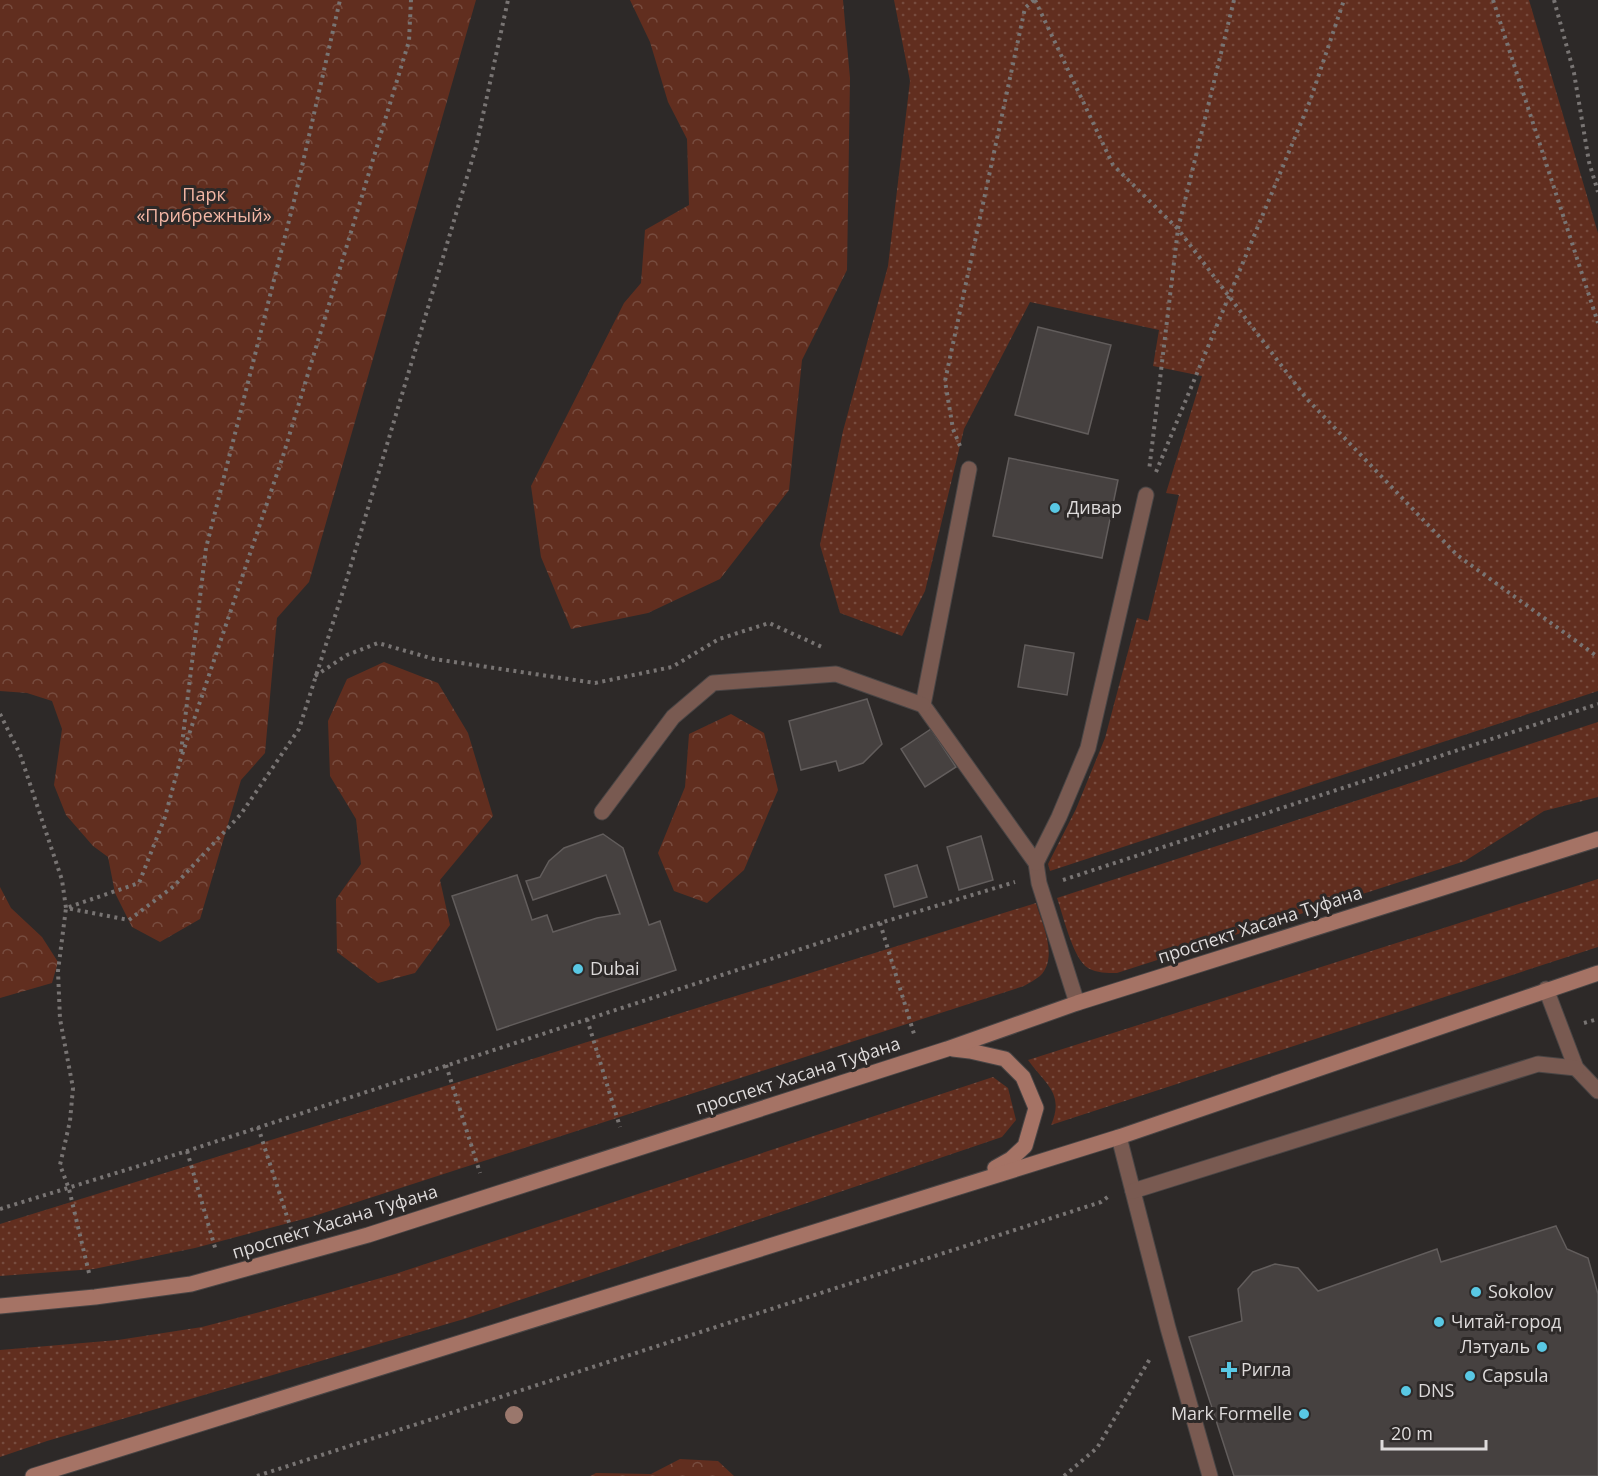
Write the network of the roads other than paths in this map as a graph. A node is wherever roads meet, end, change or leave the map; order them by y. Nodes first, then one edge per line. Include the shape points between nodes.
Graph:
1 (969, 468) road end
2 (1146, 495) road end
3 (923, 705) junction
4 (602, 812) dead end
5 (1598, 839) edge
6 (1036, 863) junction
7 (1598, 973) edge
8 (1546, 989) junction
9 (1077, 1003) junction
10 (946, 1049) junction
11 (1576, 1068) junction
12 (1598, 1091) edge
13 (1119, 1137) junction
14 (968, 1183) junction
15 (1132, 1191) junction
16 (0, 1306) edge
17 (33, 1476) edge
18 (1210, 1476) edge

1 - 3 lane
2 - 6 lane via 1088,748
3 - 4 lane via 836,674 713,683 673,717
3 - 6 lane
5 - 9 street, проспект Хасана Туфана
6 - 9 lane
7 - 8 street
8 - 11 lane
8 - 13 street
9 - 10 street, проспект Хасана Туфана
10 - 14 street via 1005,1059 1023,1077 1036,1108 1025,1146 1011,1159
10 - 16 street, проспект Хасана Туфана via 368,1235 191,1284
11 - 12 lane
11 - 15 lane via 1538,1064
13 - 14 street
13 - 15 lane
14 - 17 street
15 - 18 lane

